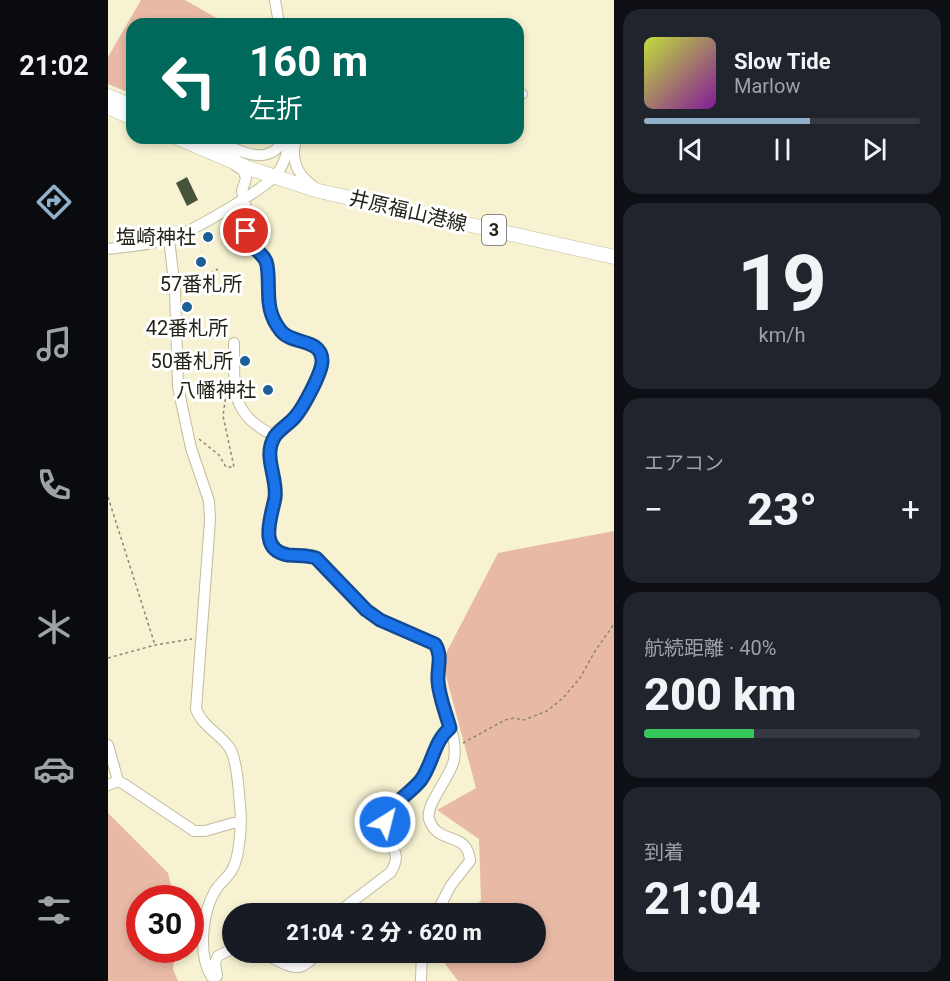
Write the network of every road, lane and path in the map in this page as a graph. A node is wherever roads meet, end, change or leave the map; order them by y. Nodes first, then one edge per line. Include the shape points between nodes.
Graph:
1 (275, 0) edge
2 (278, 18) edge
3 (108, 96) edge
4 (126, 104) edge
5 (108, 108) edge
6 (126, 116) edge
7 (192, 144) edge
8 (215, 144) edge
9 (224, 144) edge
10 (280, 144) edge
11 (289, 144) edge
12 (295, 144) edge
13 (219, 156) junction
14 (274, 176) junction
15 (319, 191) junction
16 (243, 198) junction
17 (169, 240) junction
18 (108, 249) edge
19 (614, 256) edge
20 (218, 269) dead end
21 (176, 290) junction
22 (234, 343) dead end
23 (228, 385) dead end
24 (188, 436) junction
25 (275, 436) junction
26 (108, 497) edge
27 (614, 624) edge
28 (201, 637) junction
29 (155, 645) junction
30 (108, 658) edge
31 (450, 728) junction
32 (456, 743) junction
33 (108, 745) edge
34 (113, 783) edge
35 (240, 821) junction
36 (350, 903) edge
37 (442, 903) edge
38 (222, 954) edge
39 (279, 963) edge
40 (311, 963) edge
41 (422, 963) edge
42 (421, 981) edge

1 - 2 street
3 - 4 main road
5 - 6 main road
7 - 13 main road, 井原福山港線 / 3
8 - 14 main road, 井原福山港線 / 3
9 - 10 street via 256,156 274,151
11 - 14 street
12 - 15 street via 296,167 303,179
13 - 14 main road, 井原福山港線 / 3
13 - 16 street via 245,173
14 - 15 main road, 井原福山港線 / 3
14 - 16 street
15 - 19 main road, 井原福山港線 / 3
16 - 17 street
16 - 25 street via 249,243 267,265 271,313 281,332 316,346 322,357 321,370 297,416
17 - 18 street
17 - 21 street
20 - 21 path
21 - 24 street via 178,387
22 - 25 street via 236,400 250,422
23 - 24 path via 223,416 234,467 226,467 219,455 196,436
24 - 28 street via 209,501
25 - 31 street via 270,449 276,488 269,540 287,555 316,558 366,610 435,644 441,661 440,693
26 - 29 path
27 - 32 path via 571,691 547,711 524,720 505,720 466,742
28 - 29 path
28 - 35 street via 196,709 199,718 230,748
29 - 30 path
31 - 32 street
31 - 36 street via 439,739 419,782 387,815 384,830 397,854 391,872
32 - 37 street via 452,766 428,817 441,836 463,844 470,861
33 - 34 street
34 - 35 street via 124,784 194,831
35 - 38 street via 233,869 214,892 207,914 204,956 214,978 215,963
39 - 40 street via 295,971
41 - 42 street

